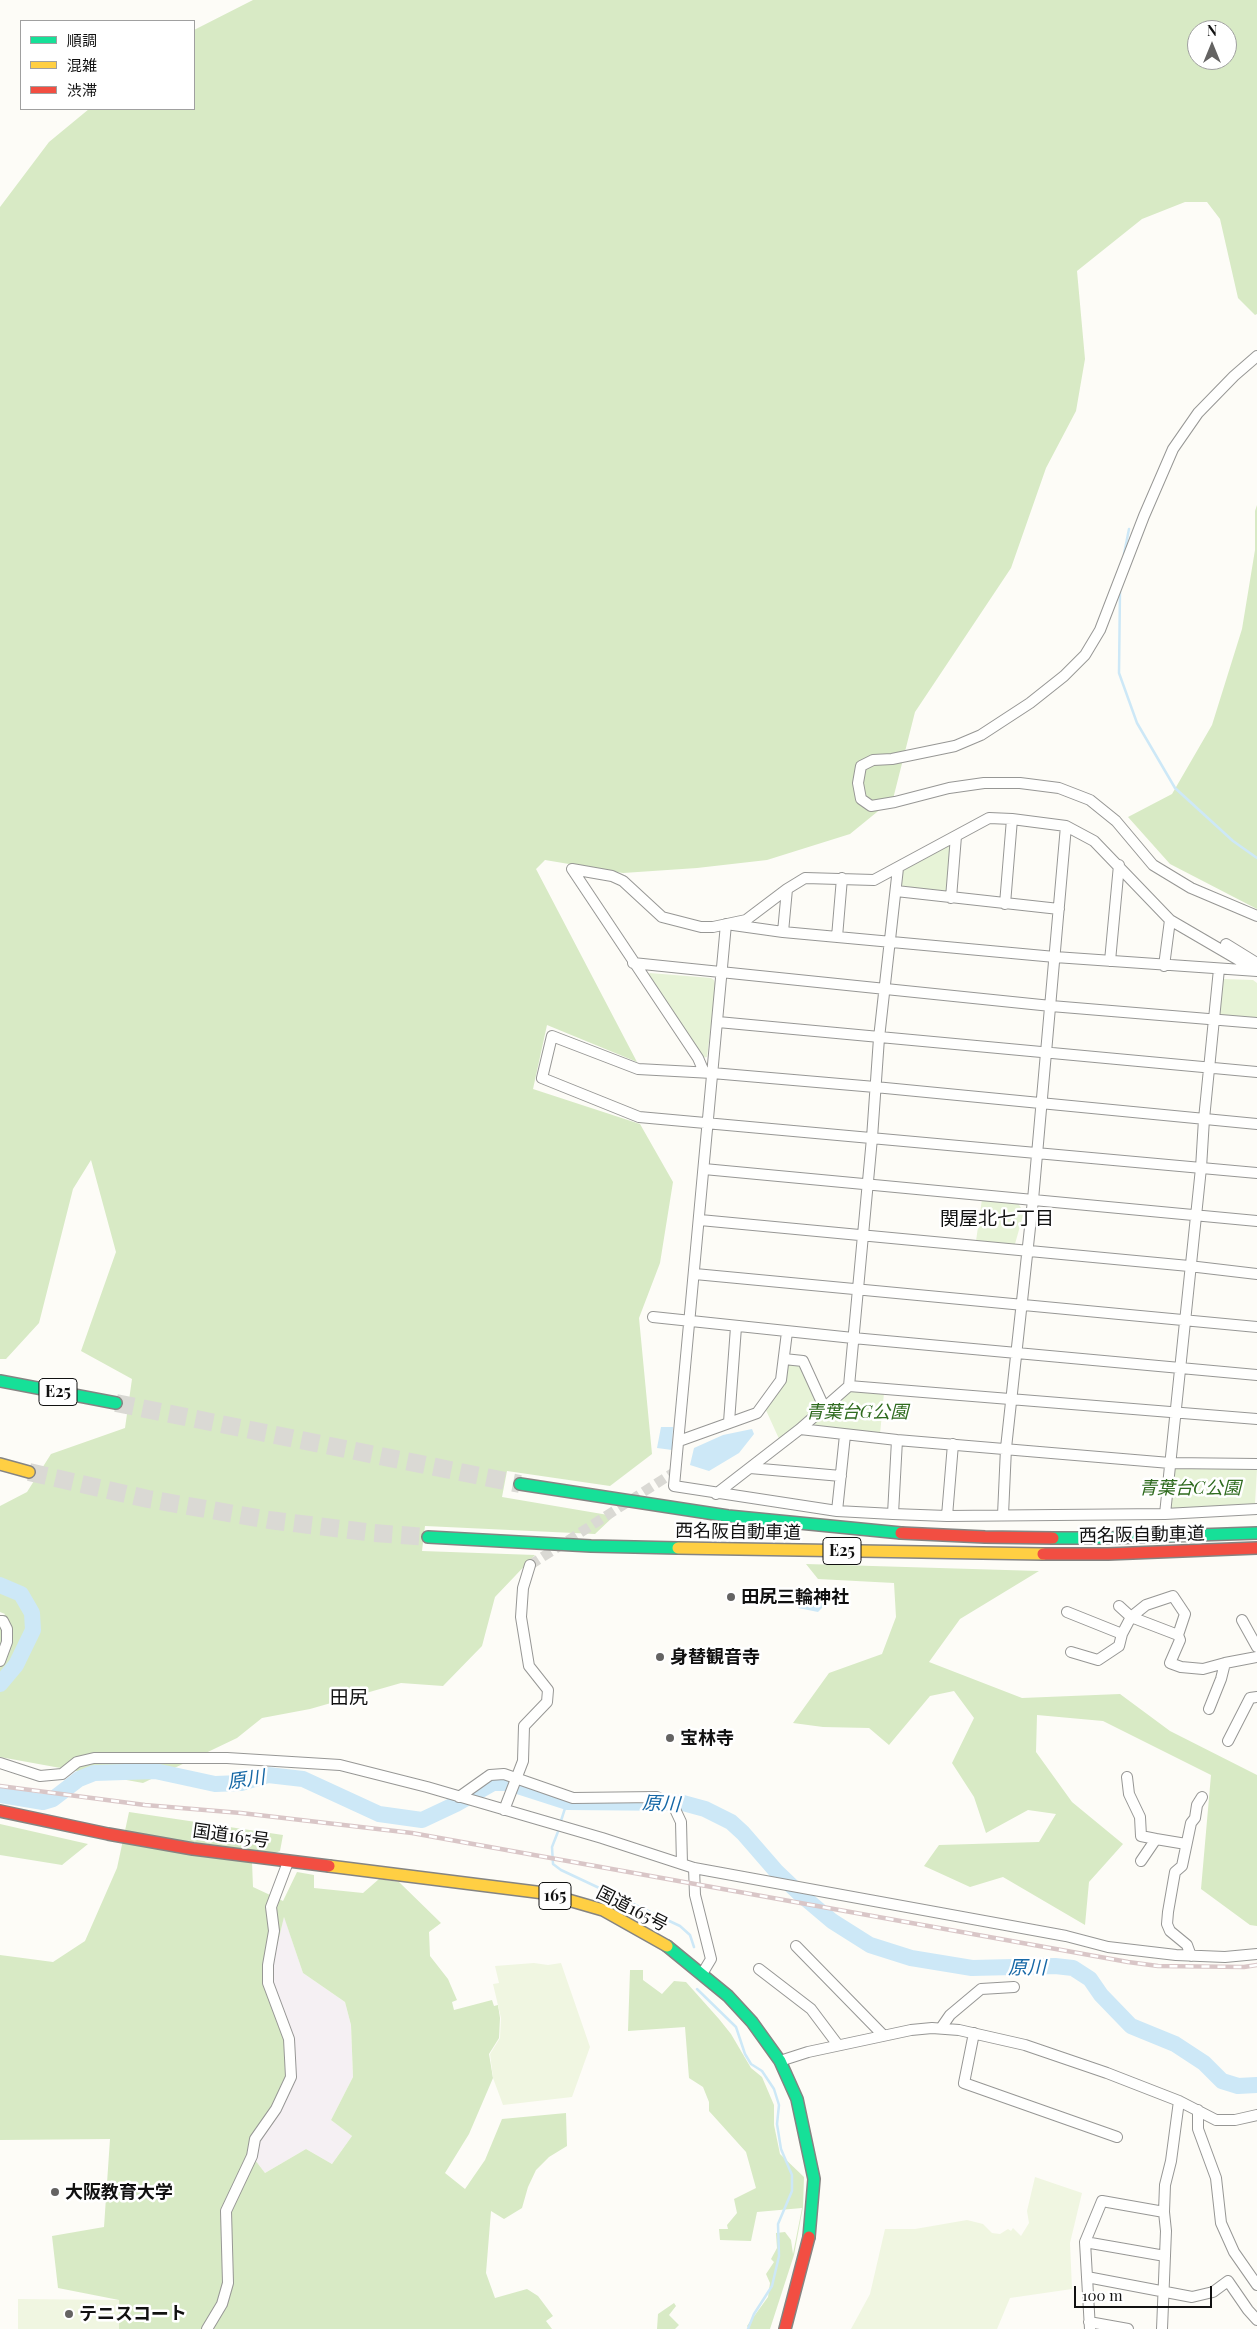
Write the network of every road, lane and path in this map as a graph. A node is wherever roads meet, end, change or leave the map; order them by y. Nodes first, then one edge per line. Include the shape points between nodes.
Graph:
1 (1257, 356) edge
2 (1012, 819) junction
3 (1066, 826) junction
4 (956, 836) junction
5 (1119, 865) junction
6 (898, 868) junction
7 (842, 878) junction
8 (787, 889) junction
9 (896, 891) junction
10 (951, 898) junction
11 (1005, 904) junction
12 (1059, 909) junction
13 (1257, 916) edge
14 (1170, 920) junction
15 (726, 924) junction
16 (782, 932) junction
17 (837, 937) junction
18 (891, 942) junction
19 (1226, 944) dead end
20 (1054, 957) junction
21 (1110, 961) junction
22 (633, 963) junction
23 (1257, 964) edge
24 (1164, 966) junction
25 (1219, 969) junction
26 (1257, 971) edge
27 (722, 972) junction
28 (884, 988) junction
29 (1051, 1006) junction
30 (1213, 1019) junction
31 (718, 1022) junction
32 (1257, 1023) edge
33 (879, 1038) junction
34 (1046, 1053) junction
35 (1209, 1067) junction
36 (708, 1072) junction
37 (1257, 1072) edge
38 (875, 1087) junction
39 (1040, 1103) junction
40 (1204, 1119) junction
41 (708, 1122) junction
42 (1257, 1124) edge
43 (872, 1138) junction
44 (1037, 1152) junction
45 (1202, 1168) junction
46 (704, 1170) junction
47 (1257, 1173) edge
48 (868, 1186) junction
49 (1033, 1200) junction
50 (1196, 1216) junction
51 (700, 1220) junction
52 (1257, 1221) edge
53 (863, 1237) junction
54 (1026, 1251) junction
55 (1190, 1266) junction
56 (695, 1274) junction
57 (1257, 1274) edge
58 (858, 1288) junction
59 (1021, 1304) junction
60 (654, 1317) dead end
61 (1185, 1320) junction
62 (690, 1322) junction
63 (736, 1327) junction
64 (1257, 1327) edge
65 (788, 1332) junction
66 (853, 1338) junction
67 (1016, 1353) junction
68 (784, 1359) junction
69 (1180, 1367) junction
70 (1257, 1375) edge
71 (0, 1381) edge
72 (848, 1386) junction
73 (1012, 1399) junction
74 (116, 1403) tunnel mouth
75 (824, 1407) junction
76 (1175, 1414) junction
77 (1257, 1419) edge
78 (729, 1422) junction
79 (800, 1428) junction
80 (845, 1435) junction
81 (897, 1440) junction
82 (679, 1441) junction
83 (953, 1444) junction
84 (1006, 1448) junction
85 (1170, 1463) junction
86 (0, 1464) edge
87 (1257, 1464) edge
88 (750, 1468) junction
89 (29, 1472) tunnel mouth
90 (841, 1476) junction
91 (520, 1484) tunnel mouth
92 (716, 1494) junction
93 (1257, 1508) edge
94 (837, 1512) junction
95 (893, 1514) junction
96 (1165, 1514) junction
97 (1003, 1515) junction
98 (947, 1516) junction
99 (1257, 1533) edge
100 (428, 1538) tunnel mouth
101 (1257, 1548) edge
102 (530, 1566) tunnel mouth
103 (1119, 1606) dead end
104 (1067, 1612) dead end
105 (1131, 1617) junction
106 (1242, 1620) dead end
107 (0, 1621) edge
108 (1122, 1634) junction
109 (1178, 1635) junction
110 (1257, 1648) edge
111 (1071, 1652) dead end
112 (1257, 1657) edge
113 (0, 1661) edge
114 (1224, 1663) junction
115 (1257, 1697) edge
116 (1209, 1709) dead end
117 (1228, 1741) dead end
118 (0, 1763) edge
119 (517, 1778) junction
120 (1127, 1778) dead end
121 (458, 1796) junction
122 (1202, 1796) dead end
123 (504, 1810) junction
124 (0, 1811) edge
125 (1156, 1839) junction
126 (1186, 1844) junction
127 (1141, 1861) dead end
128 (288, 1862) junction
129 (682, 1864) junction
130 (694, 1868) junction
131 (796, 1946) dead end
132 (1257, 1954) edge
133 (1191, 1956) junction
134 (759, 1969) dead end
135 (702, 1974) junction
136 (1014, 1987) dead end
137 (942, 2028) junction
138 (974, 2033) junction
139 (883, 2036) junction
140 (838, 2045) junction
141 (780, 2061) junction
142 (1179, 2101) junction
143 (1198, 2110) junction
144 (1257, 2115) edge
145 (1118, 2138) dead end
146 (1164, 2212) junction
147 (1086, 2242) junction
148 (1165, 2256) junction
149 (1087, 2278) junction
150 (1257, 2285) edge
151 (1164, 2292) junction
152 (1257, 2320) edge
153 (1089, 2325) edge
154 (207, 2329) edge
155 (785, 2329) edge
156 (1128, 2329) edge
157 (1162, 2329) edge

1 - 13 street via 1198,413 1173,449 1100,630 1085,655 1064,676 981,735 955,746 873,760 862,766 858,783 861,799 871,806 984,783 1059,788 1090,800 1116,821 1153,865 1191,888
2 - 3 street
2 - 4 street via 988,818
2 - 11 street
3 - 5 street via 1094,841
3 - 12 street
4 - 6 street
4 - 10 street
5 - 14 street
5 - 21 street
6 - 7 street via 874,880
6 - 9 street
7 - 8 street via 805,878
7 - 17 street
8 - 15 street via 746,920
8 - 16 street
9 - 10 street
9 - 18 street
10 - 11 street
11 - 12 street
12 - 20 street
14 - 24 street
14 - 26 street
15 - 16 street
15 - 22 street via 702,927 662,917 622,881 612,876 572,869
15 - 27 street
16 - 17 street
17 - 18 street
18 - 20 street
18 - 28 street
19 - 23 street
20 - 21 street
20 - 29 street
21 - 24 street
22 - 27 street
22 - 36 street
24 - 25 street
25 - 26 street
25 - 30 street
27 - 28 street
27 - 31 street
28 - 29 street
28 - 33 street
29 - 30 street
29 - 34 street
30 - 32 street
30 - 35 street
31 - 33 street
31 - 36 street
33 - 34 street
33 - 38 street
34 - 35 street
34 - 39 street
35 - 37 street
35 - 40 street
36 - 38 street
36 - 41 street
36 - 41 street via 638,1068 552,1036 542,1078 639,1117
38 - 39 street
38 - 43 street
39 - 40 street
39 - 44 street
40 - 42 street
40 - 45 street
41 - 43 street
41 - 46 street
43 - 44 street
43 - 48 street
44 - 45 street
44 - 49 street
45 - 47 street
45 - 50 street
46 - 48 street
46 - 51 street
48 - 49 street
48 - 53 street
49 - 50 street
49 - 54 street
50 - 52 street
50 - 55 street
51 - 53 street
51 - 56 street
53 - 54 street
53 - 58 street
54 - 55 street
54 - 59 street
55 - 57 street
55 - 61 street
56 - 58 street
56 - 62 street
58 - 59 street
58 - 66 street
59 - 61 street
59 - 67 street
60 - 62 street
61 - 64 street
61 - 69 street
62 - 63 street
62 - 82 street
63 - 65 street
63 - 78 street
65 - 66 street
65 - 68 street
66 - 67 street
66 - 72 street
67 - 69 street
67 - 73 street
68 - 75 street via 803,1361
68 - 78 street via 781,1380 757,1413
69 - 70 street
69 - 76 street
71 - 74 highway, E25
72 - 73 street
72 - 75 street
73 - 76 street
73 - 84 street
75 - 79 street
76 - 77 street
76 - 85 street
78 - 82 street
79 - 80 street
79 - 88 street
80 - 81 street
80 - 90 street
81 - 83 street
81 - 95 street
82 - 92 street via 674,1486
83 - 84 street
83 - 98 street
84 - 85 street
84 - 97 street
85 - 87 street
85 - 96 street
86 - 89 highway
88 - 90 street
88 - 92 street
90 - 94 street
91 - 99 highway, 西名阪自動車道 / E25 via 728,1516 872,1531 985,1537 1107,1538
92 - 94 street
93 - 96 street
94 - 95 street
95 - 98 street
96 - 97 street
97 - 98 street
100 - 101 highway, 西名阪自動車道 / E25 via 591,1546 948,1554 1117,1554
102 - 119 street via 523,1588 521,1617 529,1666 548,1690 547,1702 524,1726 522,1761
103 - 105 street
104 - 108 street
105 - 108 street
105 - 109 street
105 - 109 street via 1146,1605 1173,1596 1186,1614
106 - 110 street
107 - 113 street via 7,1629 7,1642
108 - 111 street via 1119,1646 1098,1660
109 - 114 street via 1180,1640 1170,1663 1203,1669
112 - 114 street
114 - 116 street
115 - 117 street via 1250,1698
118 - 121 street via 40,1776 62,1774 77,1762 94,1758 278,1760 340,1766
119 - 121 street via 504,1774 490,1775
119 - 123 street
119 - 129 street via 573,1798 657,1797 673,1806 681,1822
120 - 125 street via 1129,1794 1140,1817 1141,1836
121 - 123 street
122 - 126 street via 1195,1818 1190,1823
123 - 129 street
124 - 128 highway, 国道165号 / 165 via 108,1834
125 - 126 street
125 - 127 street
126 - 133 street via 1182,1866 1175,1872 1168,1924 1170,1931 1187,1945
128 - 135 highway, 国道165号 / 165 via 496,1886 579,1902 604,1910 660,1941
128 - 154 street via 271,1907 274,1931 268,1983 289,2039 291,2077 276,2109 255,2138 252,2156 226,2211 228,2283 222,2304
129 - 130 street
130 - 133 street via 1056,1934 1108,1947
130 - 135 street via 695,1894 711,1959
131 - 139 street
132 - 133 street
134 - 140 street via 811,2008
135 - 141 highway, 国道165号 / 165 via 752,2022
136 - 137 street via 982,1989 950,2015
137 - 138 street
137 - 139 street
138 - 142 street via 1025,2045
138 - 145 street via 964,2083
139 - 140 street
140 - 141 street
141 - 155 highway, 国道165号 / 165 via 797,2099 814,2178 809,2239
142 - 143 street
142 - 146 street via 1165,2185
143 - 144 street via 1216,2120
143 - 150 street via 1198,2129 1216,2178 1221,2223 1234,2252
146 - 147 street via 1102,2201
146 - 148 street
147 - 148 street
147 - 149 street
148 - 151 street
149 - 151 street
149 - 153 street
151 - 152 street via 1192,2297 1213,2292 1228,2281
151 - 157 street
153 - 156 street

